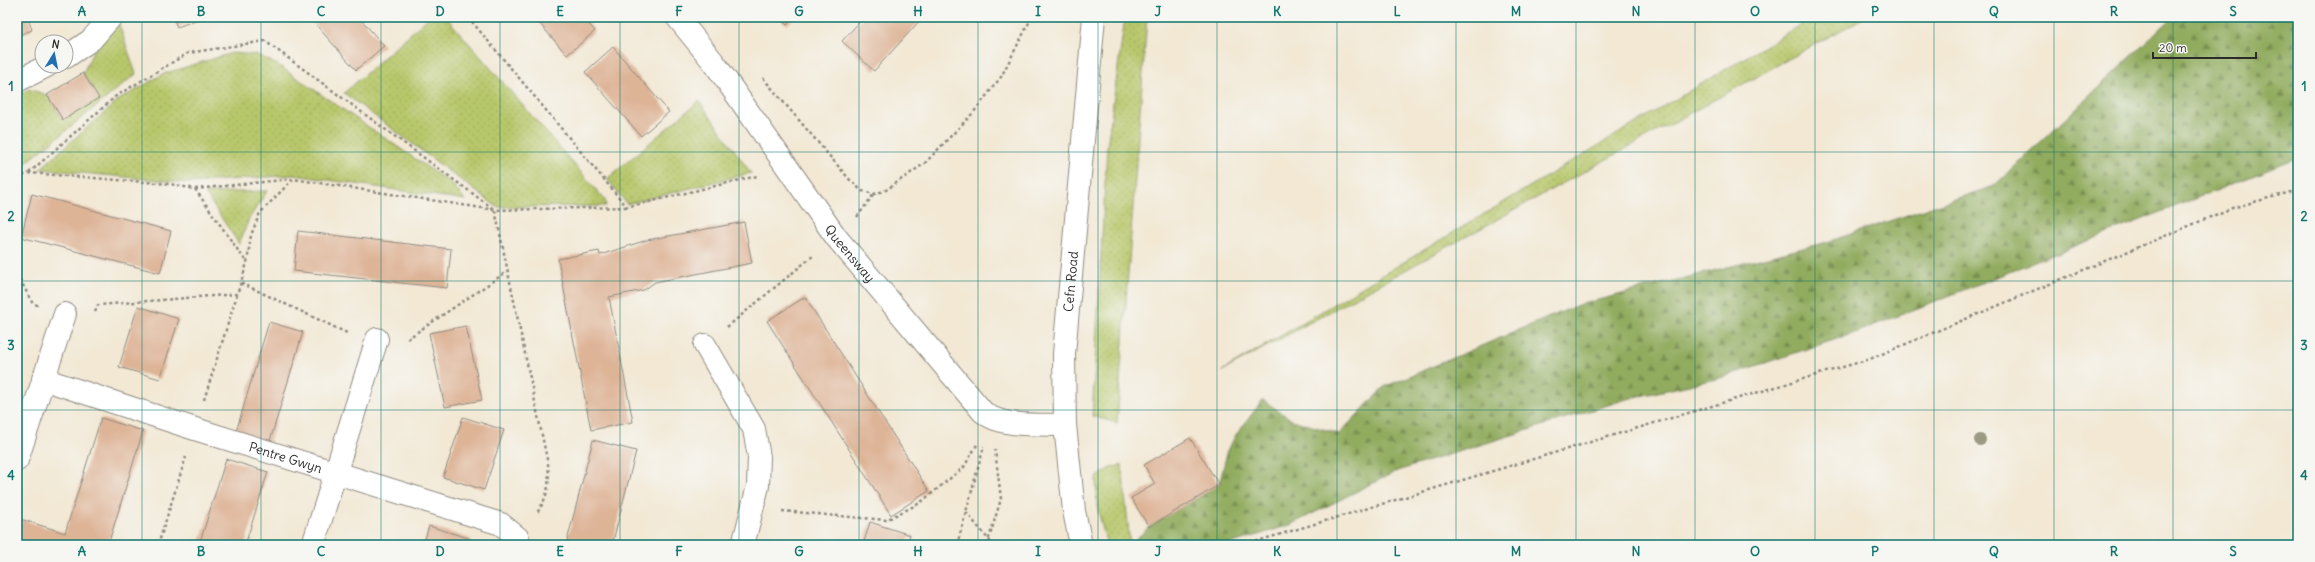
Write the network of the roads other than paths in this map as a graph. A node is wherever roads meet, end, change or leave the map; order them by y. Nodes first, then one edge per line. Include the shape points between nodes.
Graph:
1 (111, 17) edge
2 (677, 17) edge
3 (1094, 17) edge
4 (74, 51) edge
5 (34, 72) edge
6 (17, 81) edge
7 (65, 314) road end
8 (376, 342) road end
9 (705, 345) road end
10 (43, 379) junction
11 (1065, 425) junction
12 (17, 460) edge
13 (335, 472) junction
14 (518, 542) edge
15 (313, 545) edge
16 (742, 545) edge
17 (1081, 545) edge

1 - 4 street via 91,40
2 - 11 street, Queensway via 716,64 836,237 991,419 1003,422
3 - 11 street, Cefn Road via 1064,354
5 - 6 street
7 - 10 street
8 - 13 street
9 - 16 street via 754,429 759,457 758,486
10 - 12 street
10 - 13 street, Pentre Gwyn
11 - 17 street, Cefn Road via 1074,511
13 - 14 street, Pentre Gwyn via 502,524
13 - 15 street

